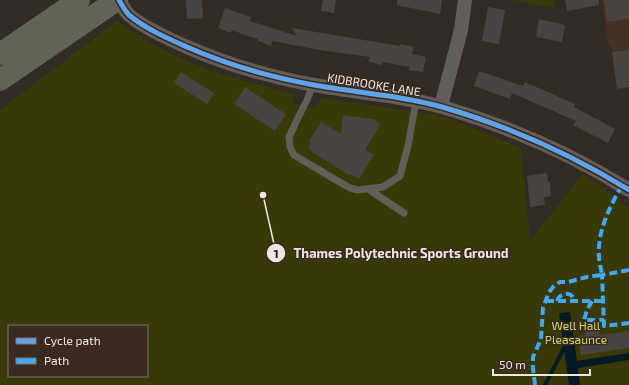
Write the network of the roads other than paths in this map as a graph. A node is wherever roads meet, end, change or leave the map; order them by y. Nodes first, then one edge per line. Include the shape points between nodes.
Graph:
1 (79, 0) edge
2 (118, 0) edge
3 (465, 0) edge
4 (0, 54) edge
5 (0, 80) edge
6 (313, 84) junction
7 (416, 101) junction
8 (441, 106) junction
9 (368, 189) junction
10 (629, 190) edge
11 (404, 212) dead end

1 - 4 highway
2 - 5 highway
2 - 6 street, KIDBROOKE LANE via 138,21 198,52 275,77
3 - 8 street via 462,30
6 - 7 street, KIDBROOKE LANE
6 - 9 lane via 289,137 294,155 350,188
7 - 8 street, KIDBROOKE LANE
7 - 9 lane via 400,176 383,187
8 - 10 street, KIDBROOKE LANE via 482,119 547,146 589,166
9 - 11 lane

